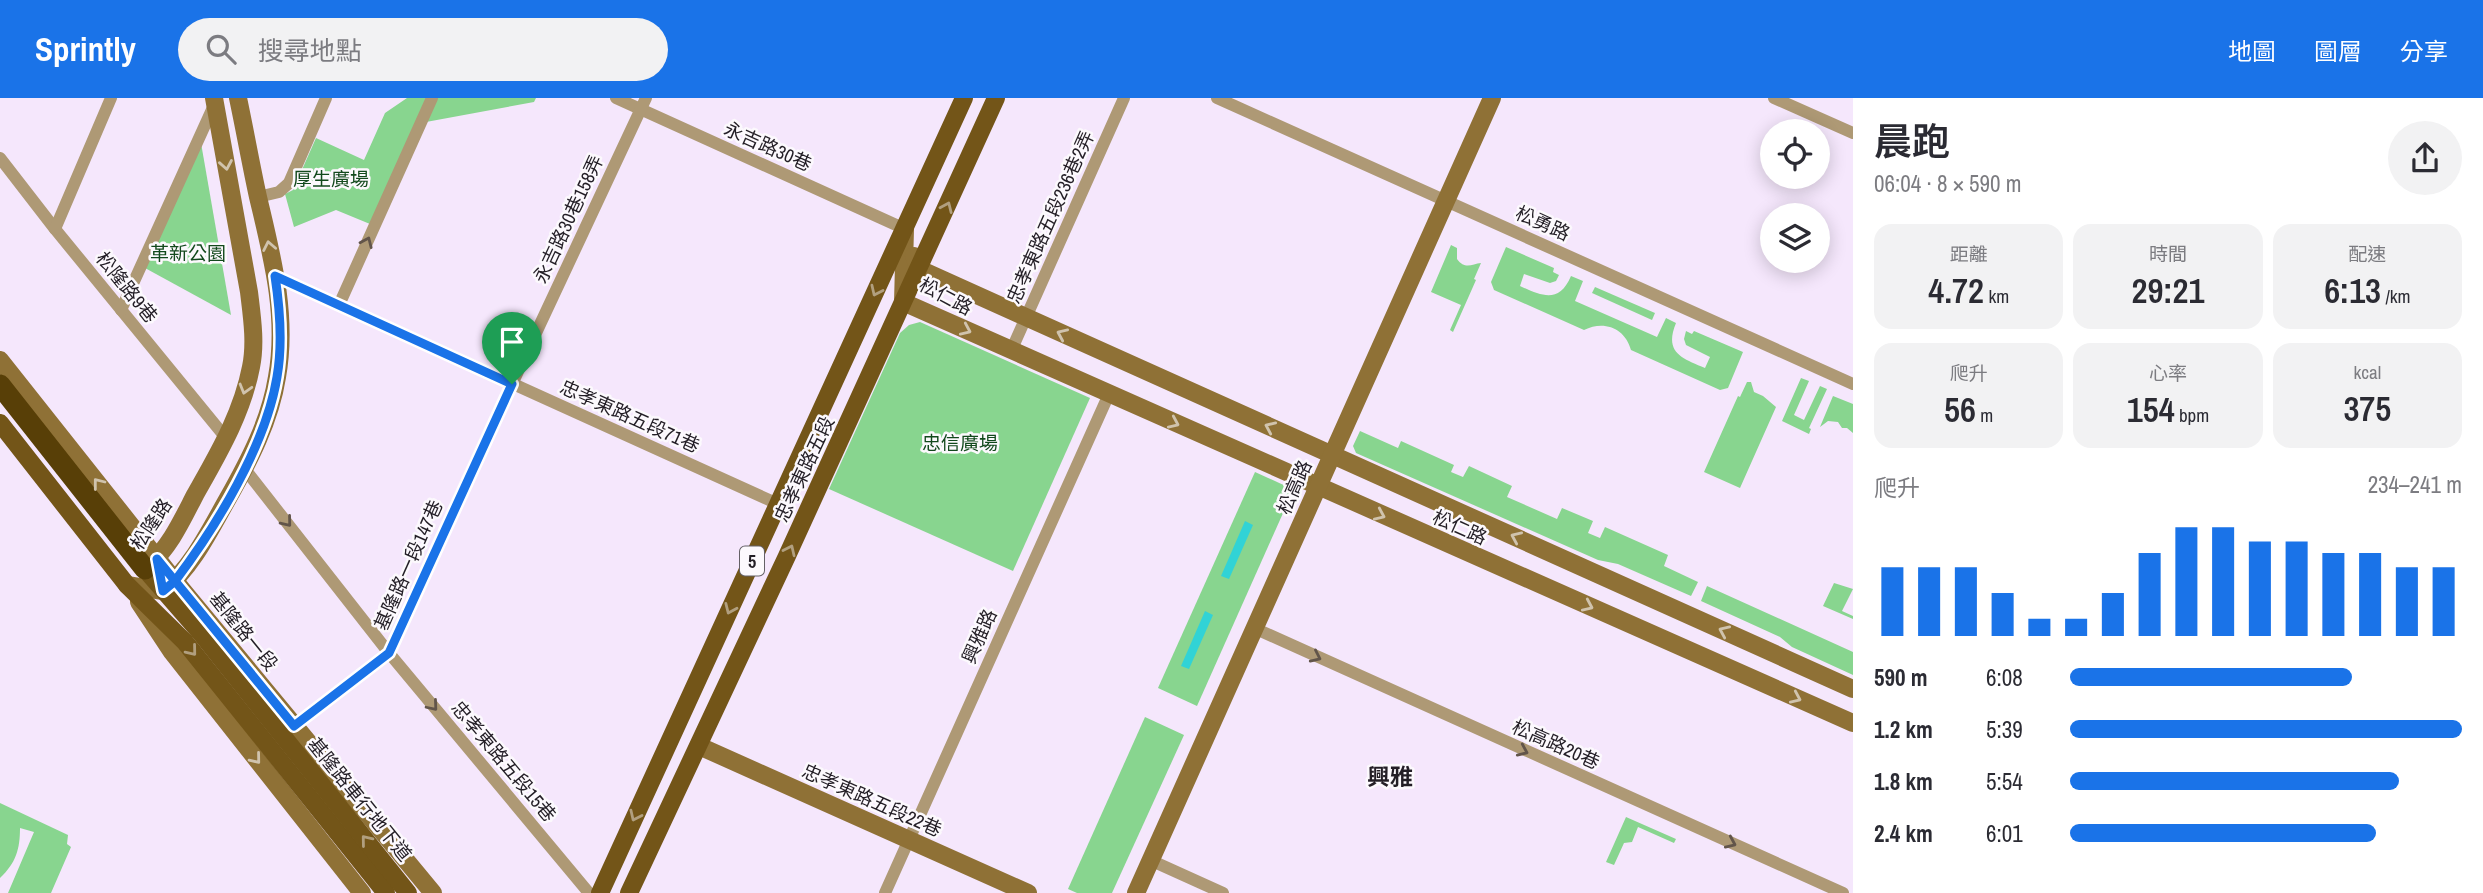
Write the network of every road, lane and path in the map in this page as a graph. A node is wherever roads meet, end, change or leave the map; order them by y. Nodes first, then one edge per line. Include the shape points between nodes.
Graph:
1 (111, 98) edge
2 (238, 98) edge
3 (326, 98) edge
4 (432, 98) edge
5 (616, 98) edge
6 (964, 98) edge
7 (996, 98) edge
8 (1124, 98) edge
9 (1217, 98) edge
10 (1492, 98) edge
11 (1774, 98) edge
12 (215, 100) edge
13 (644, 104) edge
14 (1853, 133) edge
15 (0, 158) edge
16 (258, 197) junction
17 (1446, 201) junction
18 (55, 229) junction
19 (905, 229) junction
20 (919, 269) junction
21 (275, 276) junction
22 (904, 302) junction
23 (339, 304) junction
24 (121, 310) junction
25 (1026, 317) junction
26 (1011, 351) junction
27 (0, 360) edge
28 (512, 384) junction
29 (1853, 384) edge
30 (0, 385) edge
31 (1109, 394) junction
32 (0, 424) edge
33 (226, 438) junction
34 (1332, 455) junction
35 (244, 468) junction
36 (1317, 487) junction
37 (778, 505) junction
38 (151, 564) junction
39 (127, 585) junction
40 (169, 586) junction
41 (1254, 628) junction
42 (389, 653) junction
43 (1853, 689) edge
44 (1853, 723) edge
45 (294, 726) junction
46 (699, 746) junction
47 (909, 840) junction
48 (1150, 860) junction
49 (362, 893) edge
50 (386, 893) edge
51 (408, 893) edge
52 (433, 893) edge
53 (589, 893) edge
54 (600, 893) edge
55 (629, 893) edge
56 (885, 893) edge
57 (1028, 893) edge
58 (1136, 893) edge
59 (1223, 893) edge
60 (1843, 893) edge

1 - 18 street
2 - 16 street
3 - 16 street via 289,183 279,192
23 -> 4 street
5 - 13 street, 永吉路30巷
6 - 19 main road, 忠孝東路五段 / 5
20 -> 7 main road, 忠孝東路五段 / 5
8 - 25 street, 忠孝東路五段236巷2弄
9 - 17 street, 松勇路
10 - 17 street, 松高路
11 - 14 street
12 - 24 street
12 -> 33 street, 松隆路 via 252,319 251,365
13 - 19 street, 永吉路30巷
13 - 28 street, 永吉路30巷158弄
15 - 18 street, 松隆路9巷
21 -> 16 street
17 - 29 street, 松勇路
17 - 34 street, 松高路
18 - 24 street, 松隆路9巷
19 - 20 street, 松仁路
19 - 22 street, 松仁路
19 -> 37 main road, 忠孝東路五段 / 5
20 - 22 main road, 忠孝東路五段 / 5
20 - 25 street, 松仁路
21 - 23 street, 忠孝東路五段71巷
21 - 35 street via 281,320 277,377
22 -> 26 street, 松仁路
46 -> 22 main road, 忠孝東路五段 / 5
23 - 28 street, 忠孝東路五段71巷
24 - 33 street, 松隆路9巷
25 - 26 street, 忠孝東路五段236巷2弄
34 -> 25 street, 松仁路
26 - 31 street, 松仁路
38 -> 27 street
28 - 37 street, 忠孝東路五段71巷
28 - 42 street, 基隆路一段147巷
30 - 38 highway via 80,487
31 -> 36 street, 松仁路
31 - 47 street, 興雅路
32 - 39 main road
33 - 38 street, 松隆路 via 173,536
34 - 36 street, 松高路
43 -> 34 street, 松仁路
35 - 40 street via 199,550
35 -> 42 street, 忠孝東路五段15巷
36 - 41 street, 松高路
36 -> 44 street, 松仁路
37 -> 54 main road, 忠孝東路五段 / 5
38 - 39 street, 松隆路
38 - 40 main road, 基隆路車行地下道
39 - 40 street
39 -> 49 street via 172,652
39 -> 50 main road, 基隆路車行地下道 via 185,642
40 - 45 street, 基隆路一段
51 -> 40 main road, 基隆路車行地下道 via 199,631
41 - 48 street, 松高路
41 -> 60 street, 松高路20巷
42 - 45 street, 基隆路一段147巷
42 -> 53 street, 忠孝東路五段15巷
45 - 52 street, 基隆路一段
46 - 47 street, 忠孝東路五段22巷
46 - 55 main road, 忠孝東路五段 / 5
47 - 56 street, 興雅路
47 - 57 street, 忠孝東路五段22巷
48 - 58 street, 松高路
48 - 59 street

